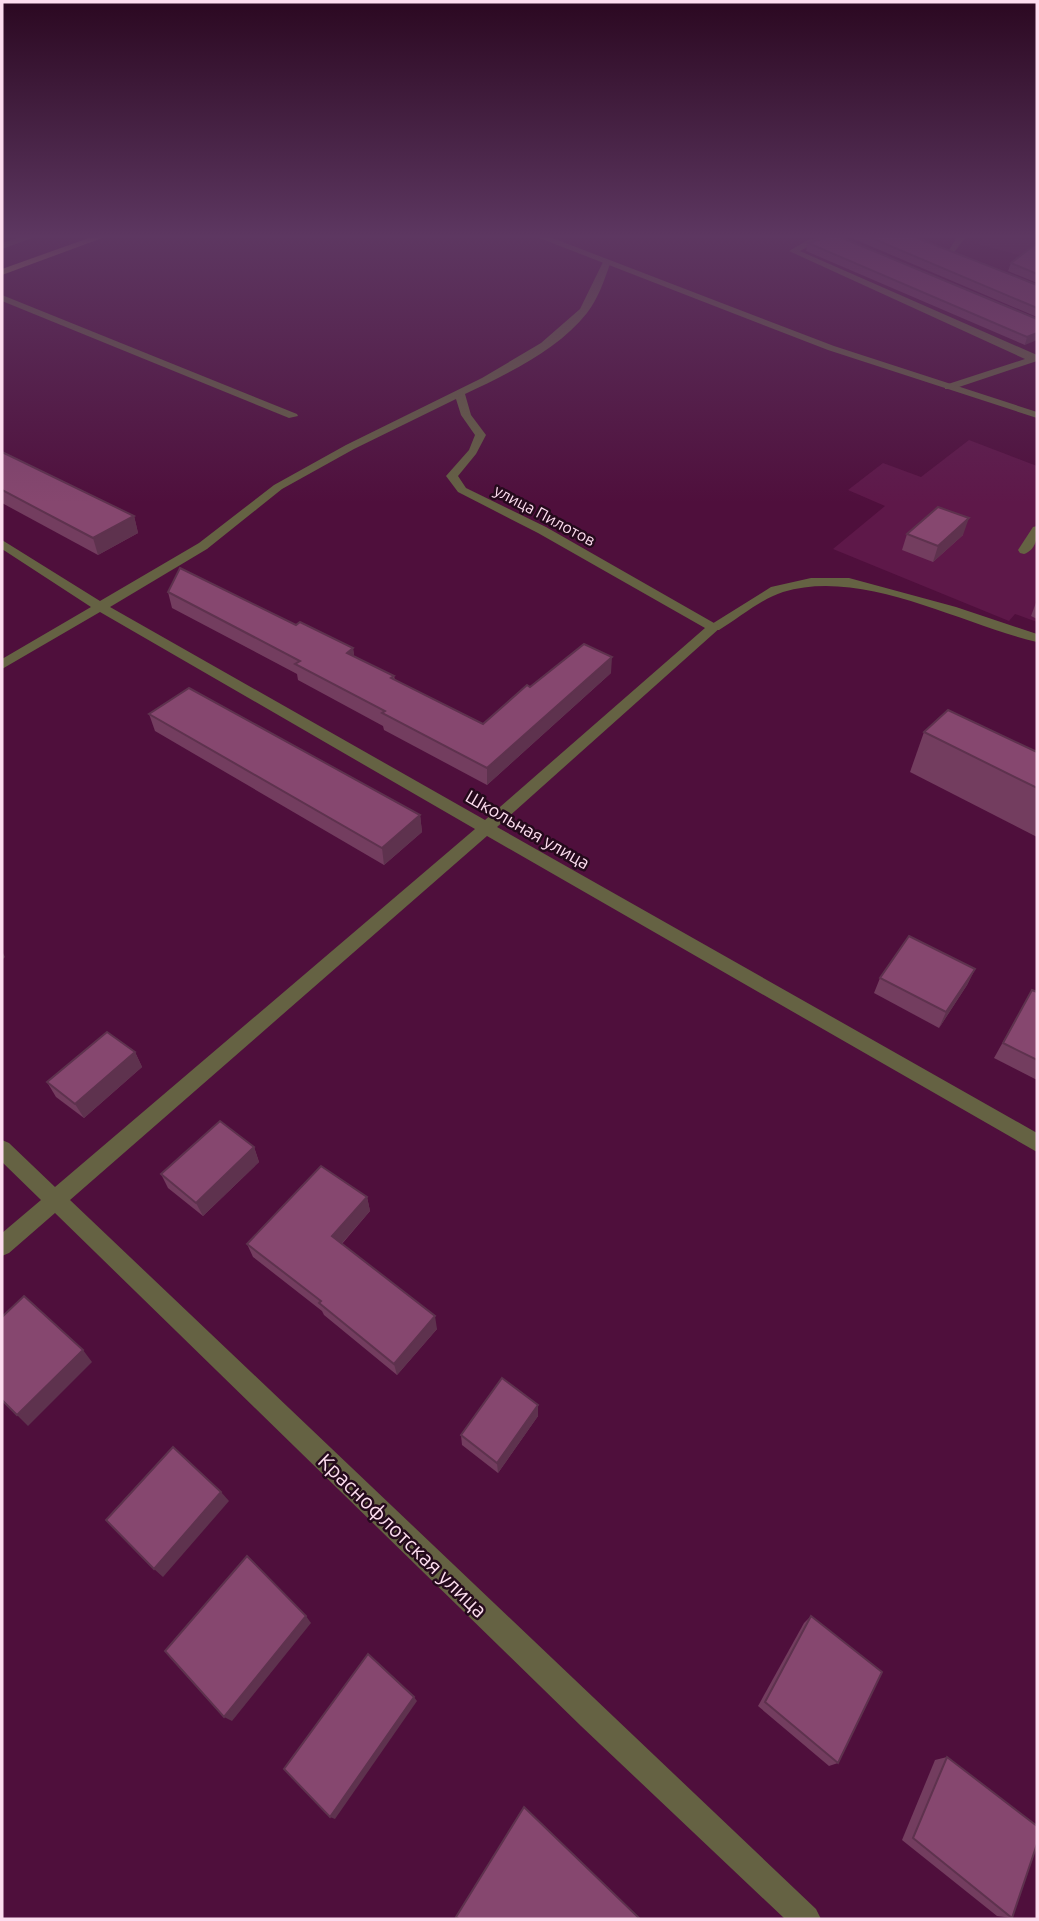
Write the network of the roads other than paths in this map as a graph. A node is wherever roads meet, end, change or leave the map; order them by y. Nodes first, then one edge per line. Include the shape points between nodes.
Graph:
1 (62, 324) edge
2 (568, 324) edge
3 (766, 324) edge
4 (956, 324) edge
5 (1036, 359) edge
6 (949, 387) junction
7 (460, 394) junction
8 (1037, 415) edge
9 (293, 416) dead end
10 (1037, 530) edge
11 (2, 544) edge
12 (1024, 550) dead end
13 (102, 608) junction
14 (714, 627) junction
15 (1037, 638) edge
16 (2, 665) edge
17 (486, 828) junction
18 (1037, 1143) edge
19 (2, 1149) edge
20 (55, 1199) junction
21 (2, 1246) edge
22 (806, 1919) edge

1 - 9 street
2 - 7 street
3 - 6 street
4 - 5 street
5 - 6 street
6 - 8 street
7 - 13 street via 277,487 203,546
7 - 14 street, улица Пилотов via 466,415 481,435 477,451 452,476 462,490
10 - 12 street
11 - 13 street, Школьная улица
13 - 16 street
13 - 17 street, Школьная улица
14 - 15 street via 776,590 811,582 849,582
14 - 17 street
17 - 18 street, Школьная улица
17 - 20 street
19 - 20 street, Краснофлотская улица
20 - 21 street
20 - 22 street, Краснофлотская улица

